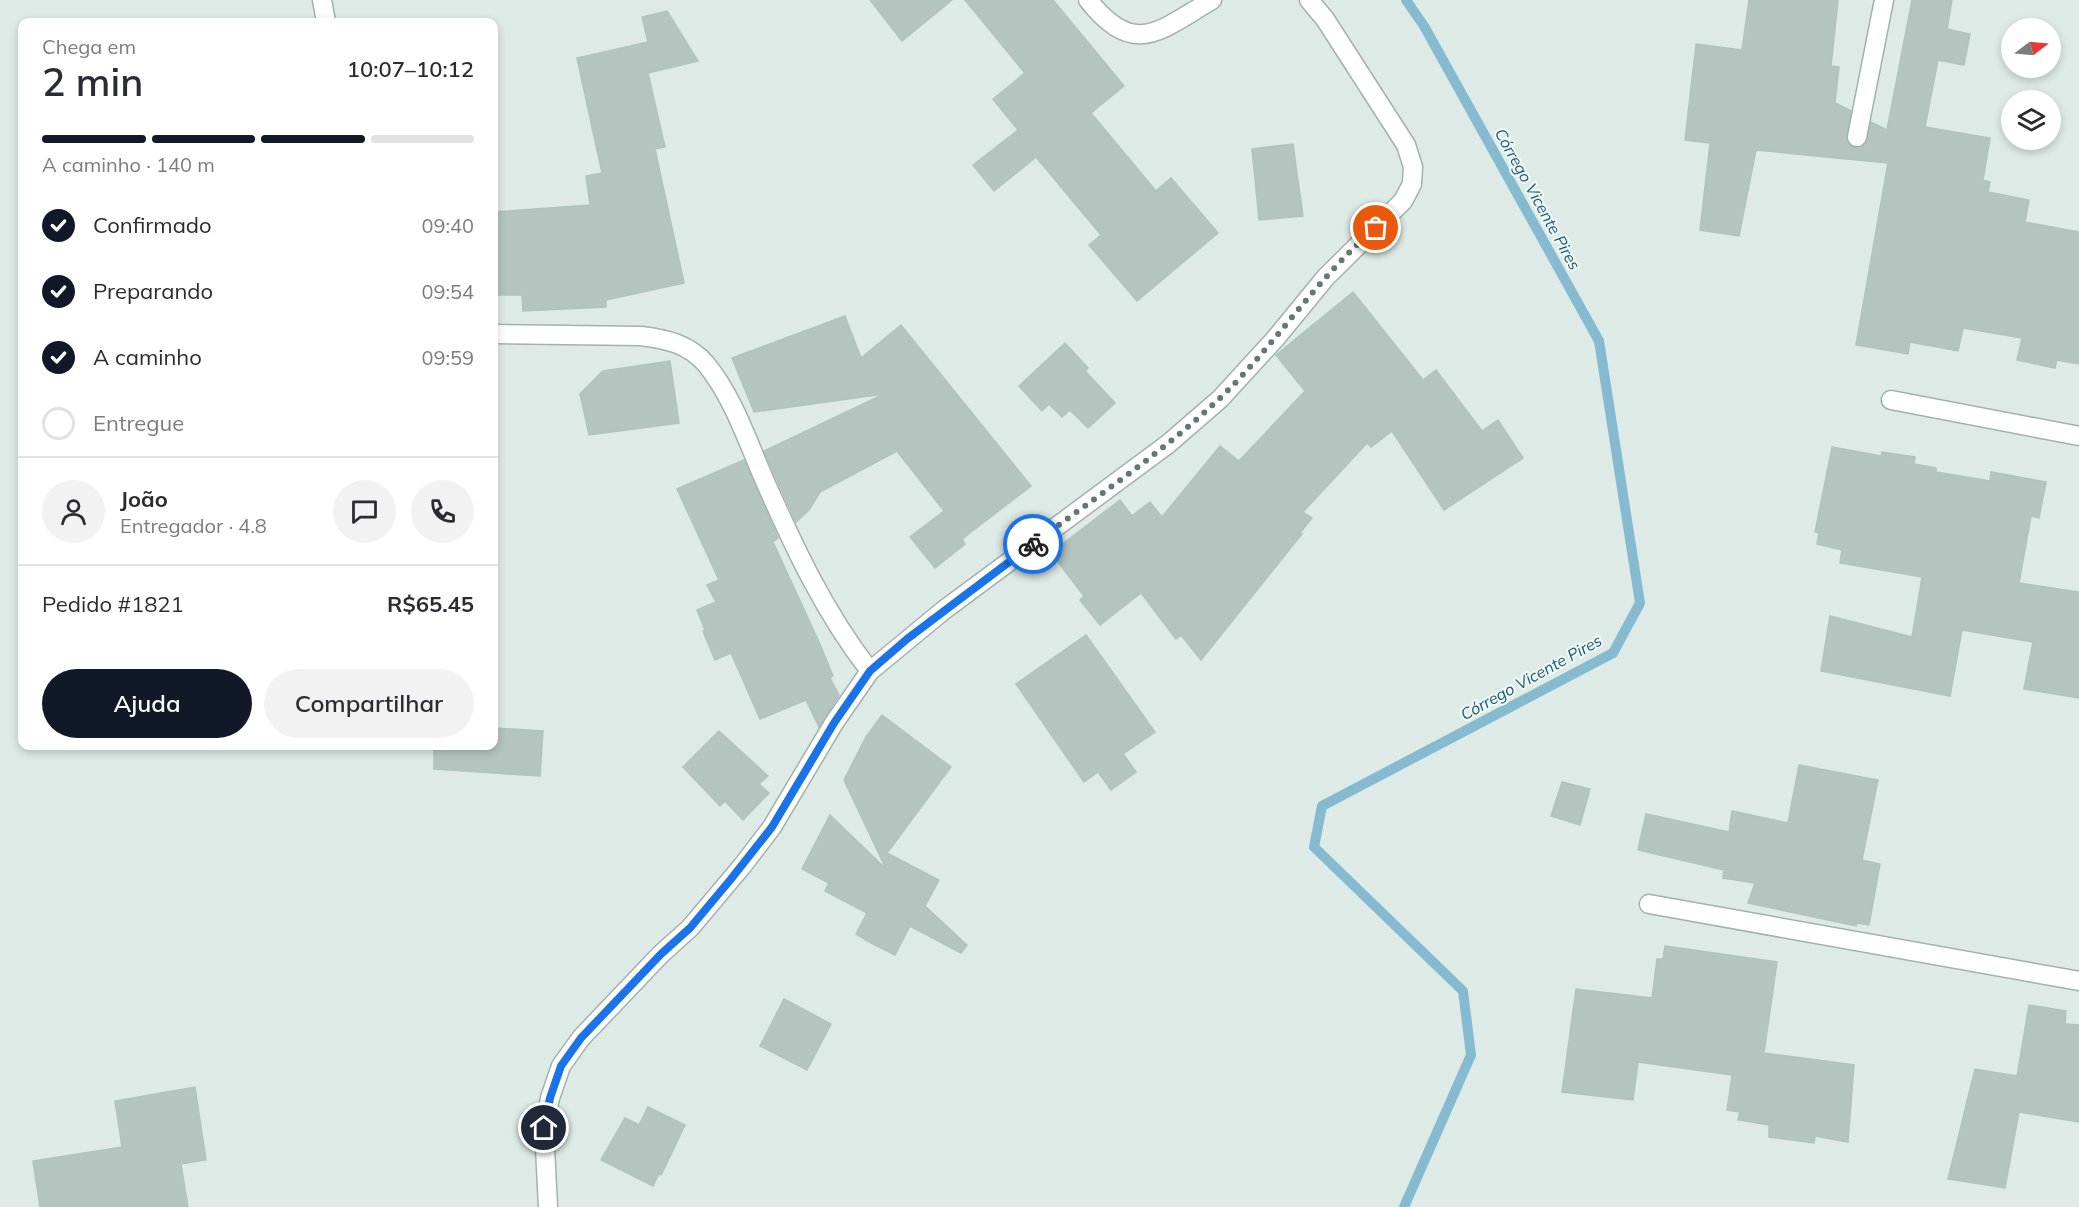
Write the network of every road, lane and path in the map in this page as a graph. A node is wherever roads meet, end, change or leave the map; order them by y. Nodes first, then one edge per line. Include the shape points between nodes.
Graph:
1 (322, 0) edge
2 (1088, 0) edge
3 (1212, 0) edge
4 (1309, 0) edge
5 (1884, 0) edge
6 (325, 18) edge
7 (1857, 137) dead end
8 (498, 334) edge
9 (1891, 400) dead end
10 (2079, 436) edge
11 (870, 671) junction
12 (1649, 904) dead end
13 (2079, 981) edge
14 (548, 1207) edge

1 - 6 street
2 - 3 street via 1124,33 1142,35 1166,27
4 - 11 street via 1406,145 1413,176 1403,201 1326,277 1220,399 1168,444 944,610
5 - 7 street
8 - 11 street via 665,339 688,349 705,363 726,393 822,602
9 - 10 street
11 - 14 street via 772,827 743,865 690,928 581,1038 561,1066 544,1128
12 - 13 street

